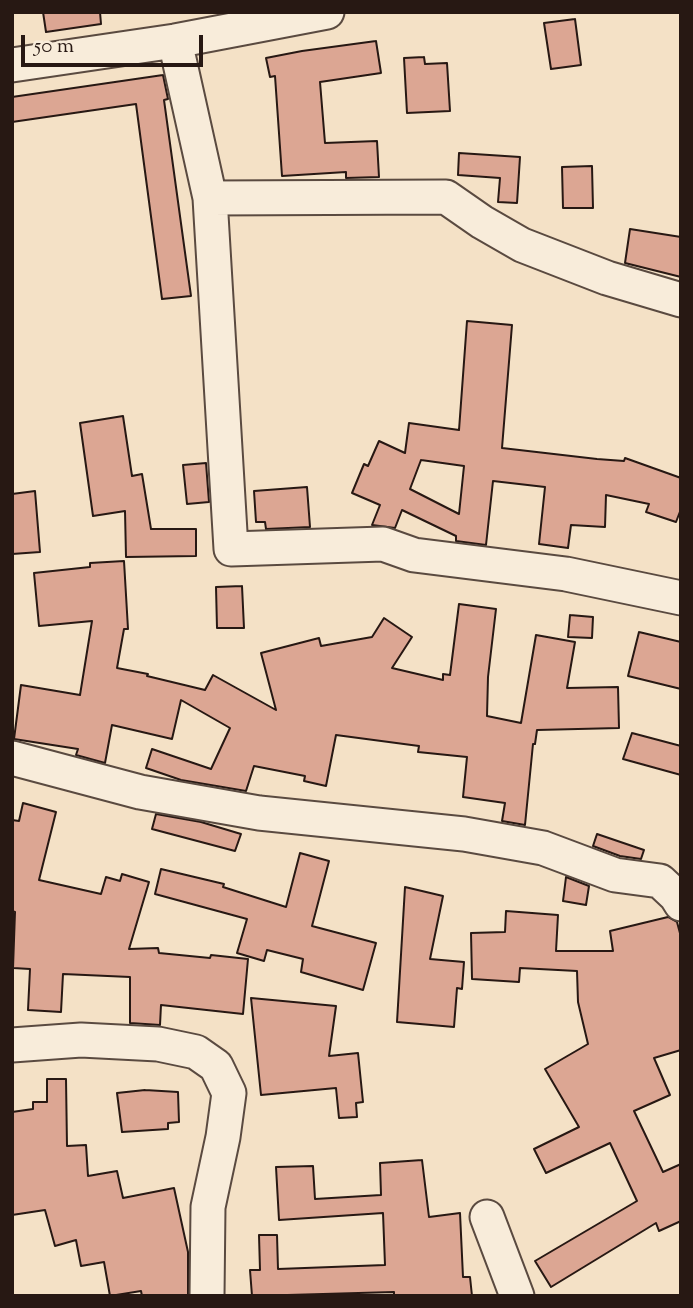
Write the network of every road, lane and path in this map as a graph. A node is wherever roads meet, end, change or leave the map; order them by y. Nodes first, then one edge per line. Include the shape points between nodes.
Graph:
1 (327, 12) edge
2 (175, 41) junction
3 (12, 65) edge
4 (210, 198) junction
5 (681, 300) edge
6 (681, 598) edge
7 (12, 758) edge
8 (679, 899) edge
9 (12, 1045) edge
10 (487, 1217) dead end
11 (207, 1296) edge
12 (517, 1296) edge

1 - 2 street
2 - 3 street
2 - 4 street
4 - 5 street via 446,197 522,245
4 - 6 street via 231,549 383,544 415,555 566,574
7 - 8 street via 140,792 259,813 464,834 543,848 615,875 660,881
9 - 11 street via 81,1040 158,1044 196,1052 216,1066 229,1093 208,1208
10 - 12 street

